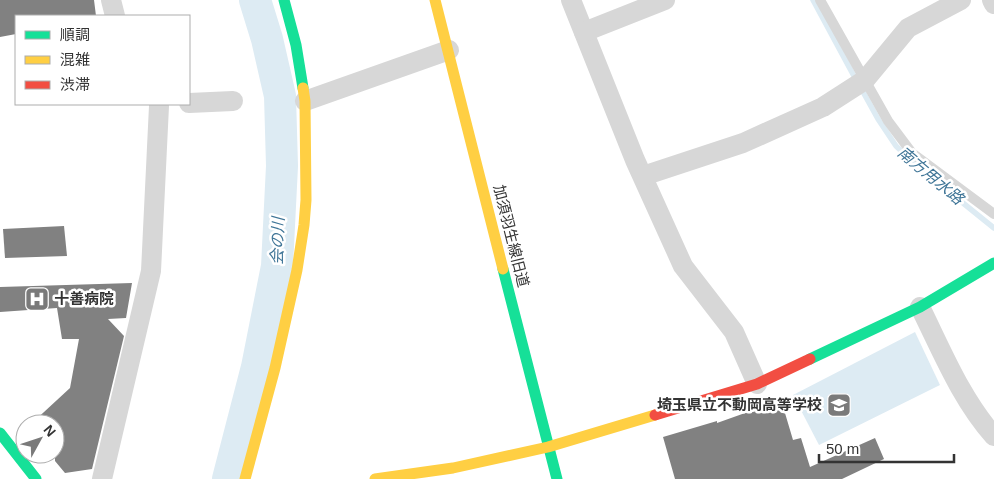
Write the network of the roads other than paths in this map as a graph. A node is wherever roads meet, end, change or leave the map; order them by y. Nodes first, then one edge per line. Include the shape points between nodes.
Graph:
1 (111, 0) edge
2 (284, 0) edge
3 (435, 0) edge
4 (570, 0) edge
5 (665, 0) edge
6 (820, 0) edge
7 (961, 0) edge
8 (992, 0) edge
9 (994, 4) edge
10 (115, 15) edge
11 (584, 32) junction
12 (449, 50) junction
13 (861, 83) junction
14 (233, 100) dead end
15 (304, 101) junction
16 (190, 104) edge
17 (159, 105) edge
18 (643, 176) junction
19 (994, 214) edge
20 (994, 262) edge
21 (920, 307) junction
22 (757, 384) junction
23 (0, 433) edge
24 (994, 436) edge
25 (548, 447) junction
26 (36, 479) edge
27 (102, 479) edge
28 (245, 479) edge
29 (375, 479) edge
30 (557, 479) edge

1 - 10 street
2 - 15 street via 296,45
3 - 12 street, 加須羽生線旧道
4 - 11 street
5 - 11 street
6 - 13 lane
7 - 13 street via 908,28
8 - 9 street
11 - 18 street
12 - 15 street
12 - 25 street, 加須羽生線旧道
13 - 18 street via 823,107 743,143
13 - 19 lane via 912,153
14 - 16 street
15 - 28 street via 306,200 297,270
17 - 27 street via 151,270
18 - 22 street via 683,266 734,332
20 - 21 street
21 - 22 street
21 - 24 street via 966,400
22 - 25 street
23 - 26 street
25 - 29 street via 453,468
25 - 30 street, 加須羽生線旧道

